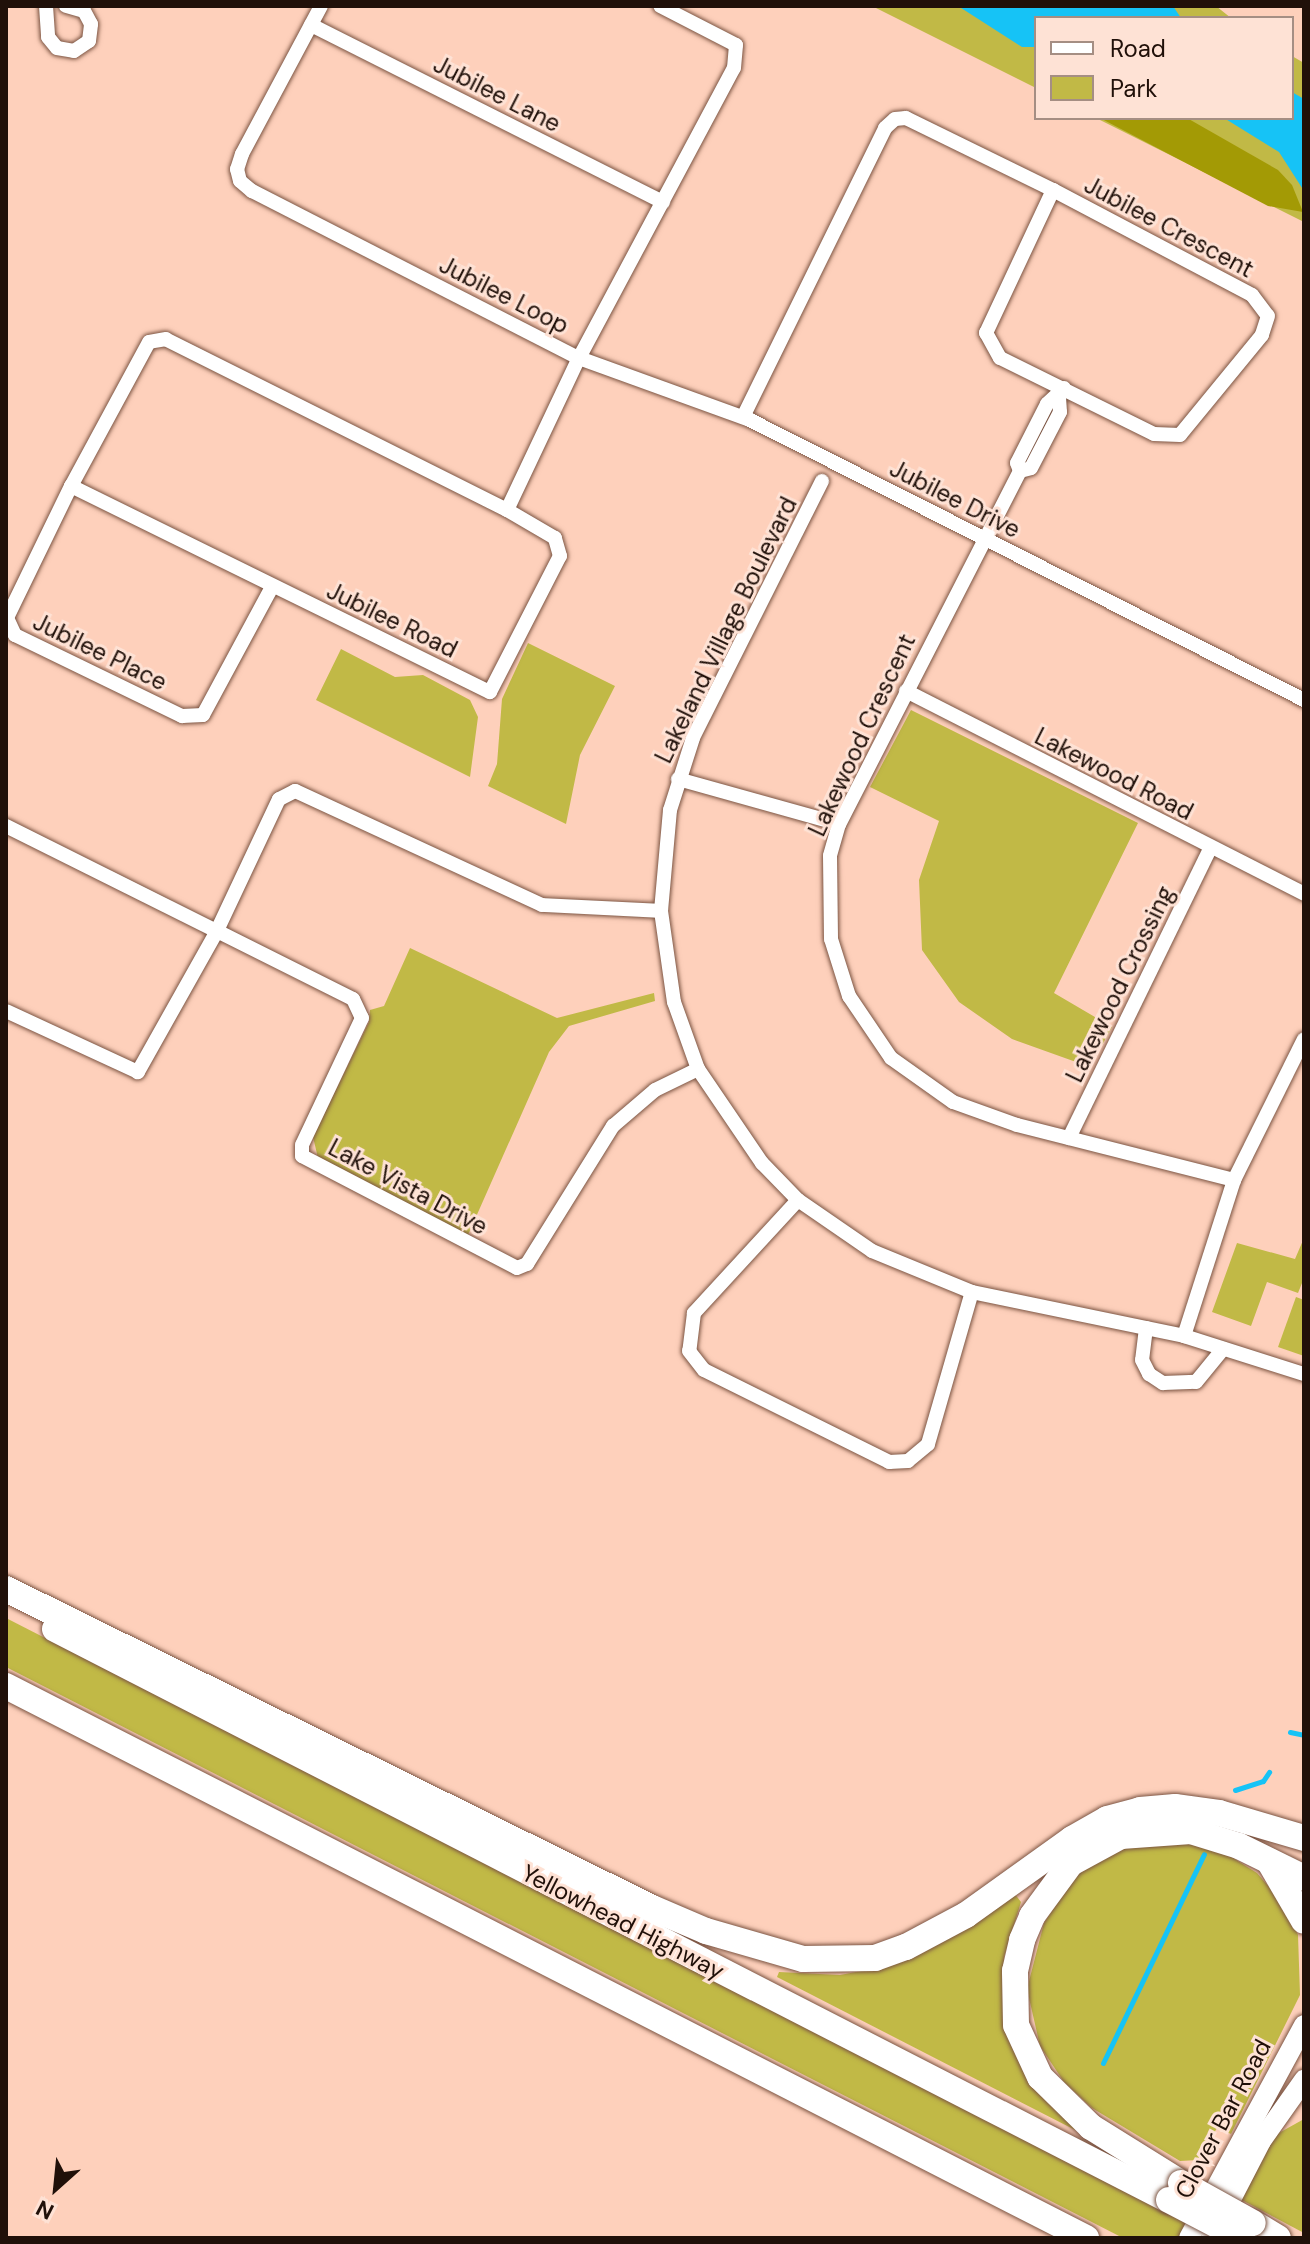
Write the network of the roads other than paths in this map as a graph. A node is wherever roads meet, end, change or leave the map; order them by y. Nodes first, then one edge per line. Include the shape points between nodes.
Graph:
1 (46, 6) edge
2 (66, 6) edge
3 (321, 6) edge
4 (660, 6) edge
5 (311, 25) junction
6 (1053, 190) junction
7 (663, 202) junction
8 (149, 342) joint
9 (579, 358) junction
10 (1061, 393) junction
11 (743, 417) junction
12 (822, 481) dead end
13 (71, 486) junction
14 (507, 510) junction
15 (982, 538) junction
16 (272, 587) junction
17 (906, 691) junction
18 (1304, 700) edge
19 (678, 779) junction
20 (839, 824) junction
21 (6, 826) edge
22 (1210, 849) junction
23 (1304, 894) edge
24 (661, 911) junction
25 (217, 931) junction
26 (6, 1011) edge
27 (1304, 1039) edge
28 (698, 1069) junction
29 (1069, 1138) junction
30 (1234, 1180) junction
31 (798, 1200) junction
32 (972, 1292) junction
33 (1146, 1328) junction
34 (1184, 1336) junction
35 (1223, 1349) junction
36 (1303, 1375) edge
37 (6, 1589) edge
38 (6, 1604) edge
39 (6, 1686) edge
40 (1239, 1820) junction
41 (1304, 1838) edge
42 (1304, 1855) edge
43 (1267, 1859) junction
44 (1304, 1878) edge
45 (1304, 1921) edge
46 (1304, 2025) edge
47 (1304, 2080) edge
48 (892, 2138) junction
49 (1175, 2192) junction
50 (1248, 2230) edge
51 (1062, 2238) edge
52 (1086, 2238) edge
53 (1189, 2238) edge
54 (1211, 2238) edge
55 (1278, 2238) edge

1 - 2 street via 48,37 57,48 74,51 89,41 91,24 84,11
3 - 5 street, Jubilee Loop
4 - 7 street, Jubilee Loop via 736,45 734,68
5 - 7 street, Jubilee Lane
5 - 9 street, Jubilee Loop via 242,154 240,181
6 - 10 street, Jubilee Crescent via 986,333 1000,358
6 - 10 street, Jubilee Crescent via 1252,295 1268,316 1262,335 1180,435 1154,434
6 - 11 street, Jubilee Crescent via 906,118 895,119 885,128
7 - 9 street, Jubilee Loop
8 - 13 street, Jubilee Place
8 - 14 street, Jubilee Road via 166,339
9 - 11 street, Jubilee Drive
9 - 14 street
10 - 15 street via 1060,412 1031,468 1020,471
11 - 15 street, Jubilee Drive
12 - 19 street, Lakeland Village Boulevard via 693,738
13 - 16 street, Jubilee Road
13 - 16 street, Jubilee Place via 7,618 15,635 182,716 203,715
14 - 16 street, Jubilee Road via 555,538 560,556 490,692
15 - 17 street, Lakewood Crescent
15 - 18 street, Jubilee Drive
17 - 20 street, Lakewood Crescent
17 - 22 street, Lakewood Road
19 - 20 street
19 - 24 street, Lakeland Village Boulevard via 662,856
20 - 29 street, Lakewood Crescent via 830,856 826,910 831,939 849,996 891,1058 953,1102
21 - 25 street
22 - 23 street, Lakewood Road
22 - 29 street, Lakewood Crossing
24 - 25 street via 542,905 295,791 279,799
24 - 28 street, Lakeland Village Boulevard via 674,1002
25 - 26 street via 138,1072
25 - 28 street, Lake Vista Drive via 353,999 362,1018 302,1145 302,1156 517,1268 527,1264 613,1126 655,1090
27 - 30 street
28 - 31 street, Lakeland Village Boulevard via 762,1163
29 - 30 street, Lakewood Crescent
30 - 34 street
31 - 32 street, Lakeland Village Boulevard via 872,1251
31 - 32 street via 694,1313 689,1351 704,1370 889,1462 908,1461 928,1444
32 - 33 street, Lakeland Village Boulevard
33 - 34 street, Lakeland Village Boulevard
33 - 35 street via 1142,1360 1149,1374 1163,1383 1196,1382
34 - 35 street, Lakeland Village Boulevard
35 - 36 street, Lakeland Village Boulevard
37 - 40 highway via 652,1908 735,1941 803,1959 875,1958 942,1931 1107,1819 1175,1807
38 - 49 highway, Yellowhead Highway
39 - 48 highway
40 - 41 highway
40 - 42 highway
43 - 44 highway
43 - 45 highway
43 - 49 highway via 1191,1831 1121,1836 1071,1863 1032,1916 1022,1940 1015,1971 1016,2025 1040,2077 1091,2127
46 - 53 main road, Clover Bar Road
47 - 54 main road, Clover Bar Road via 1265,2134
48 - 51 highway
48 - 52 highway
49 - 50 highway, bridge
50 - 55 highway

